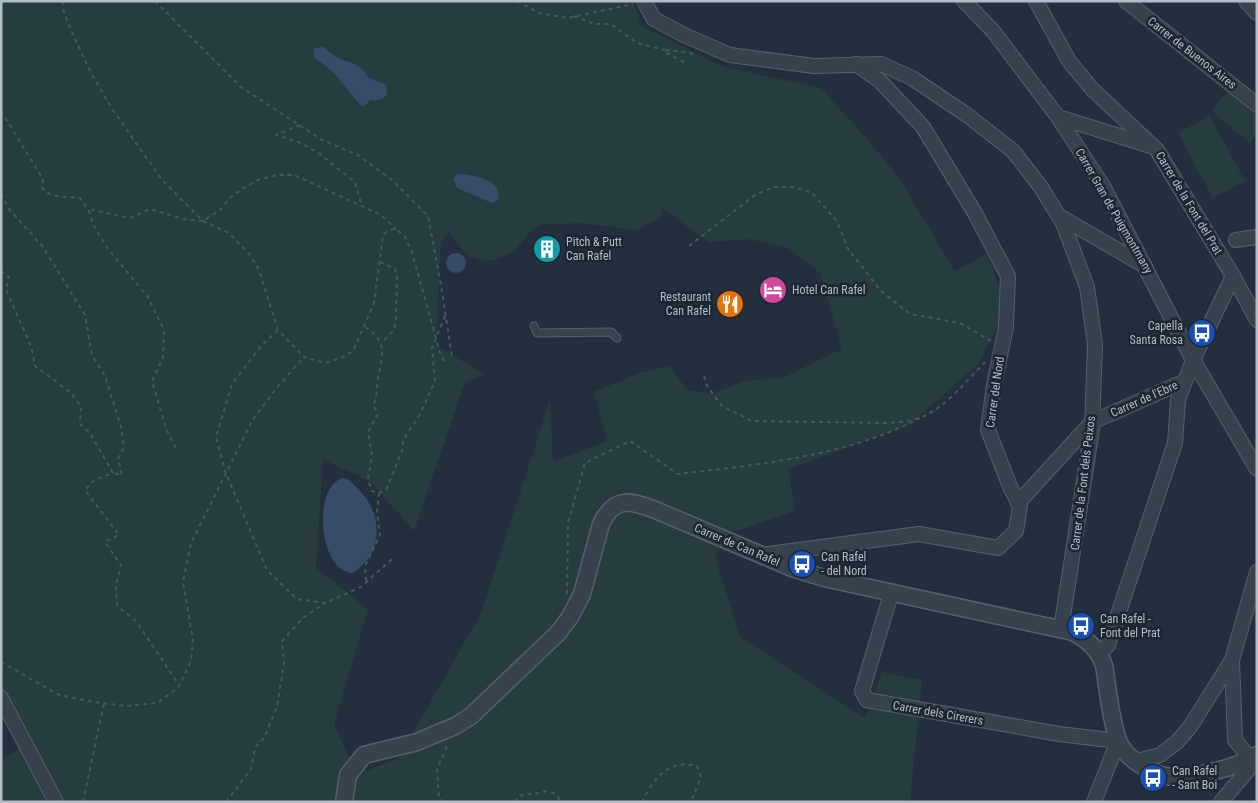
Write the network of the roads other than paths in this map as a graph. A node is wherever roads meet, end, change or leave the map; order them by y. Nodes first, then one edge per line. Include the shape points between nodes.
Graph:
1 (964, 1) edge
2 (1036, 1) edge
3 (1126, 1) edge
4 (1246, 1) edge
5 (640, 2) edge
6 (1257, 13) edge
7 (856, 64) junction
8 (1257, 105) edge
9 (1058, 116) junction
10 (1154, 148) junction
11 (1059, 216) junction
12 (1257, 238) edge
13 (1236, 240) dead end
14 (1145, 266) junction
15 (1233, 276) junction
16 (1257, 320) edge
17 (534, 326) dead end
18 (617, 338) dead end
19 (1193, 360) junction
20 (1185, 380) junction
21 (1092, 422) junction
22 (1257, 469) edge
23 (1018, 502) junction
24 (761, 555) junction
25 (1257, 572) edge
26 (891, 594) junction
27 (1061, 629) junction
28 (1099, 653) junction
29 (1232, 660) junction
30 (1, 698) edge
31 (1118, 741) junction
32 (1255, 760) edge
33 (1137, 761) junction
34 (56, 802) edge
35 (344, 802) edge
36 (1094, 802) edge
37 (1221, 802) edge

1 - 9 street, Carrer Gran de Puigmontmany via 993,31
2 - 10 street, Carrer de la Font del Prat via 1069,61 1092,89
3 - 8 street, Carrer de Buenos Aires
4 - 6 street
5 - 7 street via 654,19 730,55 814,66
7 - 11 street, Carrer de la Font dels Peixos via 881,64 912,78 968,115 1013,151
7 - 23 street, Carrer del Nord via 880,81 923,128 976,215 1008,276 1006,327 988,430
9 - 10 street
9 - 14 street, Carrer Gran de Puigmontmany via 1103,186
10 - 15 street, Carrer de la Font del Prat
11 - 14 street
11 - 21 street, Carrer de la Font dels Peixos via 1087,287 1094,344
12 - 13 street
14 - 19 street, Carrer Gran de Puigmontmany
15 - 16 street, Carrer de la Font del Prat
15 - 19 street
17 - 18 lane via 537,333 611,332
19 - 20 street
19 - 22 street, Carrer Gran de Puigmontmany
20 - 21 street, Carrer de l'Ebre
20 - 28 street via 1178,400 1175,443 1108,645
21 - 23 street, Carrer de l'Ebre
21 - 27 street, Carrer de la Font dels Peixos
23 - 24 street, Carrer del Nord via 1016,531 998,548 919,534
24 - 26 street, Carrer de Can Rafel via 824,578
24 - 35 street, Carrer de Can Rafel via 653,509 630,502 611,508 601,524 582,594 548,644 485,704 455,726 417,742 364,755 348,774
25 - 29 street
26 - 27 street, Carrer de Can Rafel
26 - 31 street, Carrer dels Cirerers via 862,691 867,700 1059,734
27 - 28 street, Carrer de Can Rafel via 1083,637
28 - 31 street
29 - 32 street via 1235,740
29 - 33 street via 1177,742 1160,755
30 - 34 street
31 - 33 street
31 - 36 street
32 - 33 street via 1174,778 1163,776
32 - 37 street

